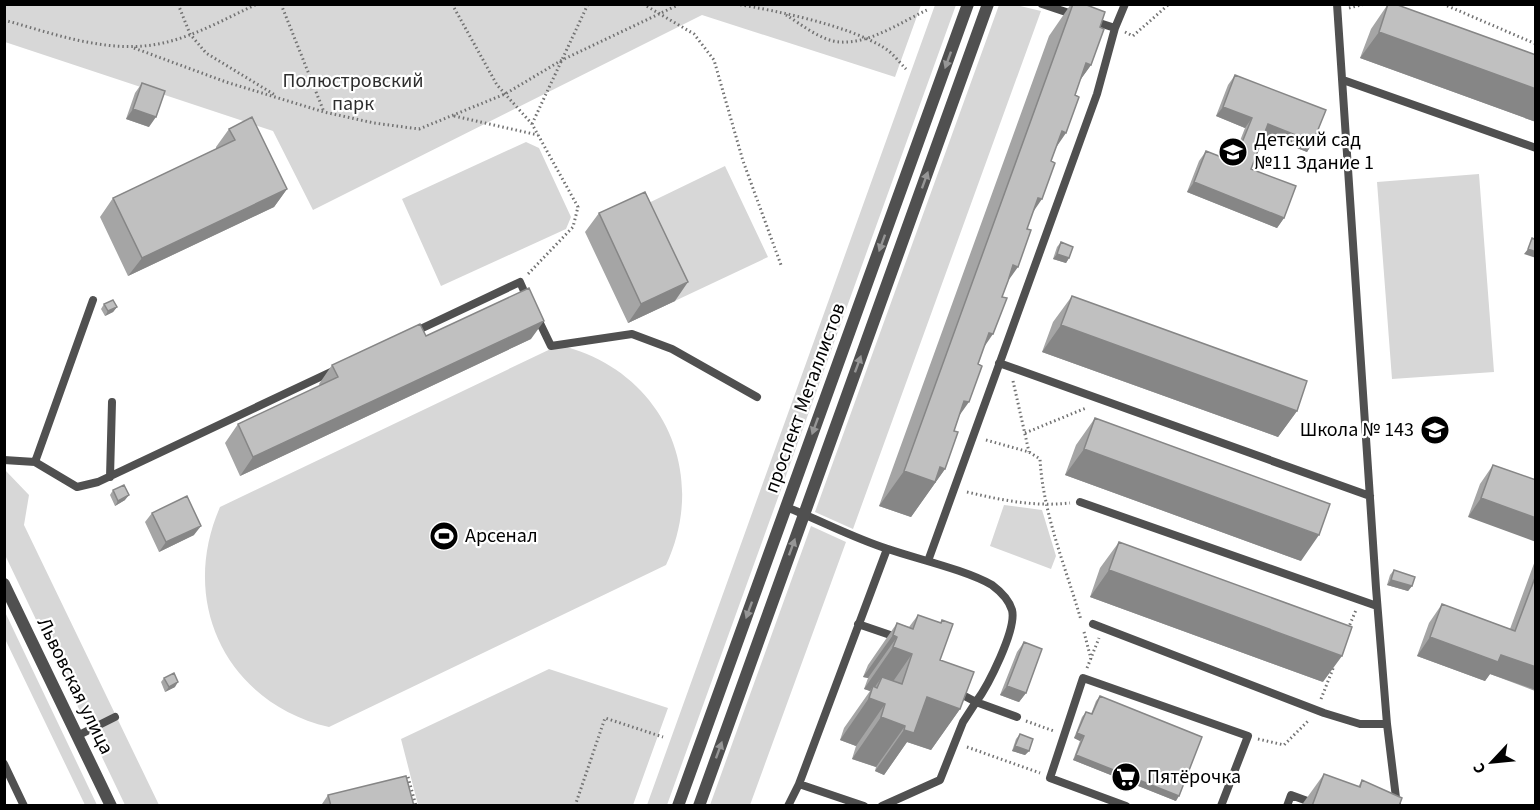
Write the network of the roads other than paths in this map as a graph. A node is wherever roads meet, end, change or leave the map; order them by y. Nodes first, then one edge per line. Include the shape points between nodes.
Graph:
1 (968, 4) edge
2 (988, 4) edge
3 (1042, 4) edge
4 (1125, 4) edge
5 (1337, 4) edge
6 (1115, 28) junction
7 (1343, 80) junction
8 (1536, 148) edge
9 (93, 300) dead end
10 (401, 338) edge
11 (999, 363) junction
12 (347, 364) edge
13 (757, 398) dead end
14 (112, 402) dead end
15 (4, 460) edge
16 (35, 462) junction
17 (110, 477) junction
18 (1370, 496) junction
19 (1080, 502) road end
20 (786, 507) junction
21 (804, 514) junction
22 (887, 549) junction
23 (928, 561) junction
24 (4, 584) edge
25 (1377, 606) junction
26 (858, 624) junction
27 (1093, 624) dead end
28 (910, 641) edge
29 (948, 682) edge
30 (976, 702) junction
31 (115, 717) dead end
32 (1017, 717) road end
33 (1387, 724) junction
34 (77, 736) junction
35 (4, 764) edge
36 (799, 784) junction
37 (24, 806) edge
38 (111, 806) edge
39 (678, 806) edge
40 (699, 806) edge
41 (788, 806) edge
42 (864, 806) edge
43 (882, 806) edge
44 (1126, 806) edge
45 (1221, 806) edge
46 (1287, 806) edge
47 (1321, 806) edge
48 (1397, 806) edge

1 -> 20 street, проспект Металлистов
21 -> 2 street, проспект Металлистов
3 - 6 lane
4 - 6 lane
5 - 7 lane
6 - 11 lane via 1097,94
7 - 8 lane
7 - 18 lane
9 - 16 lane
10 - 13 lane via 520,282 550,346 632,334 672,349
11 - 18 lane
11 - 23 lane
12 - 17 lane
14 - 17 lane
15 - 16 lane
16 - 17 lane via 77,487
18 - 25 lane
19 - 25 lane
20 - 21 lane
20 -> 39 street, проспект Металлистов
21 - 22 lane
40 -> 21 street, проспект Металлистов
22 - 23 lane
22 - 26 lane
23 - 30 lane via 991,585 1005,597 1012,611 1012,626
24 - 34 street, Львовская улица
25 - 33 lane
26 - 28 lane
26 - 36 lane
27 - 33 lane via 1317,710 1360,724
29 - 30 lane via 960,696
30 - 32 lane
30 - 43 lane via 963,722 940,780
31 - 34 lane
33 - 48 lane
34 - 38 street, Львовская улица
35 - 37 lane
36 - 41 lane
36 - 42 lane
44 - 45 lane via 1050,778 1083,678 1248,736
46 - 47 lane via 1291,795

